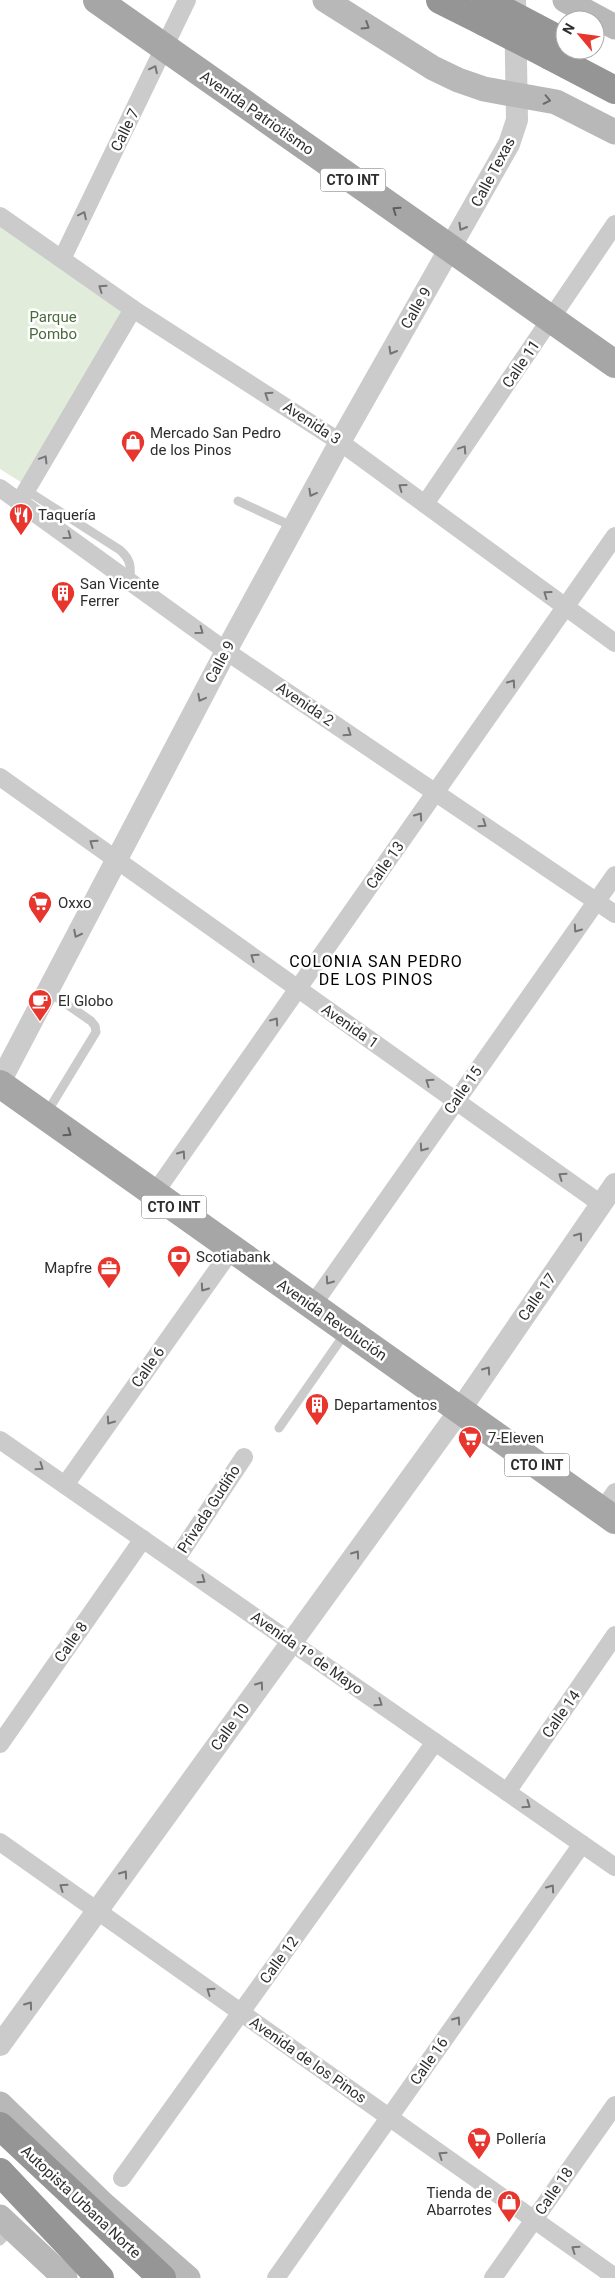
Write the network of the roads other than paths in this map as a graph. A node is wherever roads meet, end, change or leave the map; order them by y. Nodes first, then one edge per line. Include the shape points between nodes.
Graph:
1 (97, 0) edge
2 (187, 0) edge
3 (325, 0) edge
4 (439, 0) edge
5 (515, 0) edge
6 (565, 0) edge
7 (485, 8) edge
8 (615, 27) edge
9 (555, 43) edge
10 (164, 48) junction
11 (579, 60) edge
12 (594, 60) edge
13 (615, 69) edge
14 (615, 90) edge
15 (516, 94) junction
16 (615, 132) edge
17 (0, 216) edge
18 (615, 224) edge
19 (450, 248) junction
20 (62, 259) junction
21 (133, 309) junction
22 (552, 319) junction
23 (615, 364) edge
24 (340, 442) junction
25 (0, 488) edge
26 (23, 495) junction
27 (238, 502) dead end
28 (425, 504) junction
29 (294, 527) junction
30 (615, 536) edge
31 (565, 607) junction
32 (615, 642) edge
33 (226, 650) junction
34 (0, 777) edge
35 (436, 792) junction
36 (116, 859) junction
37 (615, 875) edge
38 (597, 901) junction
39 (615, 914) edge
40 (298, 989) junction
41 (48, 991) junction
42 (0, 1083) edge
43 (456, 1101) junction
44 (44, 1116) junction
45 (615, 1184) edge
46 (154, 1194) junction
47 (601, 1204) junction
48 (232, 1249) junction
49 (312, 1306) junction
50 (347, 1330) junction
51 (460, 1410) junction
52 (279, 1428) dead end
53 (0, 1440) edge
54 (244, 1457) dead end
55 (65, 1485) junction
56 (610, 1507) edge
57 (143, 1539) junction
58 (175, 1561) junction
59 (615, 1636) edge
60 (292, 1642) junction
61 (435, 1742) junction
62 (0, 1744) edge
63 (507, 1792) junction
64 (0, 1842) edge
65 (582, 1844) junction
66 (615, 1867) edge
67 (97, 1911) junction
68 (241, 2013) junction
69 (0, 2045) edge
70 (0, 2104) edge
71 (615, 2105) edge
72 (389, 2117) junction
73 (0, 2126) edge
74 (0, 2140) edge
75 (0, 2172) edge
76 (122, 2178) dead end
77 (0, 2182) edge
78 (534, 2220) junction
79 (4, 2229) edge
80 (615, 2277) edge
81 (65, 2278) edge
82 (102, 2278) edge
83 (150, 2278) edge
84 (162, 2278) edge
85 (188, 2278) edge
86 (276, 2278) edge
87 (493, 2278) edge

1 - 10 main road, Avenida Patriotismo / CTO INT
2 - 10 street, Calle 7
3 -> 15 main road via 433,68 484,89
4 - 7 highway
5 - 15 street, Calle Texas
6 - 8 main road
7 - 9 highway, bridge
19 -> 10 main road, Avenida Patriotismo / CTO INT
20 -> 10 street, Calle 7
11 - 14 highway
12 - 13 highway
15 -> 16 main road via 556,102
15 -> 19 street, Calle Texas via 514,133
17 - 20 street, Avenida 3
18 - 22 street, Calle 11
19 - 22 main road, Avenida Patriotismo / CTO INT
19 -> 24 street, Calle 9
21 -> 20 street, Avenida 3
24 -> 21 street, Avenida 3
26 -> 21 street
22 - 23 main road, Avenida Patriotismo / CTO INT
28 -> 22 street, Calle 11
28 -> 24 street, Avenida 3
24 -> 29 street, Calle 9
25 - 26 street, Avenida 2
26 -> 33 street, Avenida 2 via 130,580
27 - 29 lane
31 -> 28 street, Avenida 3
29 - 33 street, Calle 9
30 - 31 street, Calle 13
31 - 32 street, Avenida 3
35 -> 31 street, Calle 13
33 -> 35 street, Avenida 2
33 -> 36 street, Calle 9
36 -> 34 street, Avenida 1
35 -> 38 street, Avenida 2
40 -> 35 street, Calle 13
40 -> 36 street, Avenida 1
36 -> 41 street, Calle 9
37 - 38 street, Calle 15
38 - 39 street, Avenida 2
38 -> 43 street, Calle 15
43 -> 40 street, Avenida 1
46 -> 40 street, Calle 13
41 - 42 street, Calle 9
41 - 44 lane via 91,1021 96,1032
42 - 44 main road, Avenida Revolución / CTO INT
47 -> 43 street, Avenida 1
43 -> 49 street, Calle 15
44 -> 46 main road, Avenida Revolución / CTO INT
45 - 47 street, Calle 17
46 - 48 main road, Avenida Revolución / CTO INT
51 -> 47 street, Calle 17
48 - 49 main road, Avenida Revolución / CTO INT
48 -> 55 street, Calle 6
49 - 50 main road, Avenida Revolución / CTO INT
50 - 51 main road, Avenida Revolución / CTO INT
50 - 52 lane
51 - 56 main road, Avenida Revolución / CTO INT
60 -> 51 street, Calle 10
53 -> 55 street, Avenida 1º de Mayo
54 - 58 street, Privada Gudiño
55 - 57 street, Avenida 1º de Mayo
57 - 58 street, Avenida 1º de Mayo
57 - 62 street, Calle 8
58 -> 60 street, Avenida 1º de Mayo
59 - 63 street, Calle 14
60 -> 61 street, Avenida 1º de Mayo
67 -> 60 street, Calle 10
61 - 63 street, Avenida 1º de Mayo
61 - 68 street, Calle 12
63 -> 65 street, Avenida 1º de Mayo
67 -> 64 street, Avenida de los Pinos
65 - 66 street, Avenida 1º de Mayo
72 -> 65 street, Calle 16
68 -> 67 street, Avenida de los Pinos
69 -> 67 street, Calle 10
68 - 72 street, Avenida de los Pinos
68 - 76 street, Calle 12
70 - 85 main road via 104,2204
71 - 78 street, Calle 18
78 -> 72 street, Avenida de los Pinos
72 - 86 street, Calle 16
73 - 84 highway, Autopista Urbana Norte
74 - 83 highway
75 - 82 highway, bridge
77 - 82 highway
80 -> 78 street, Avenida de los Pinos
78 - 87 street, Calle 18
79 - 81 main road

